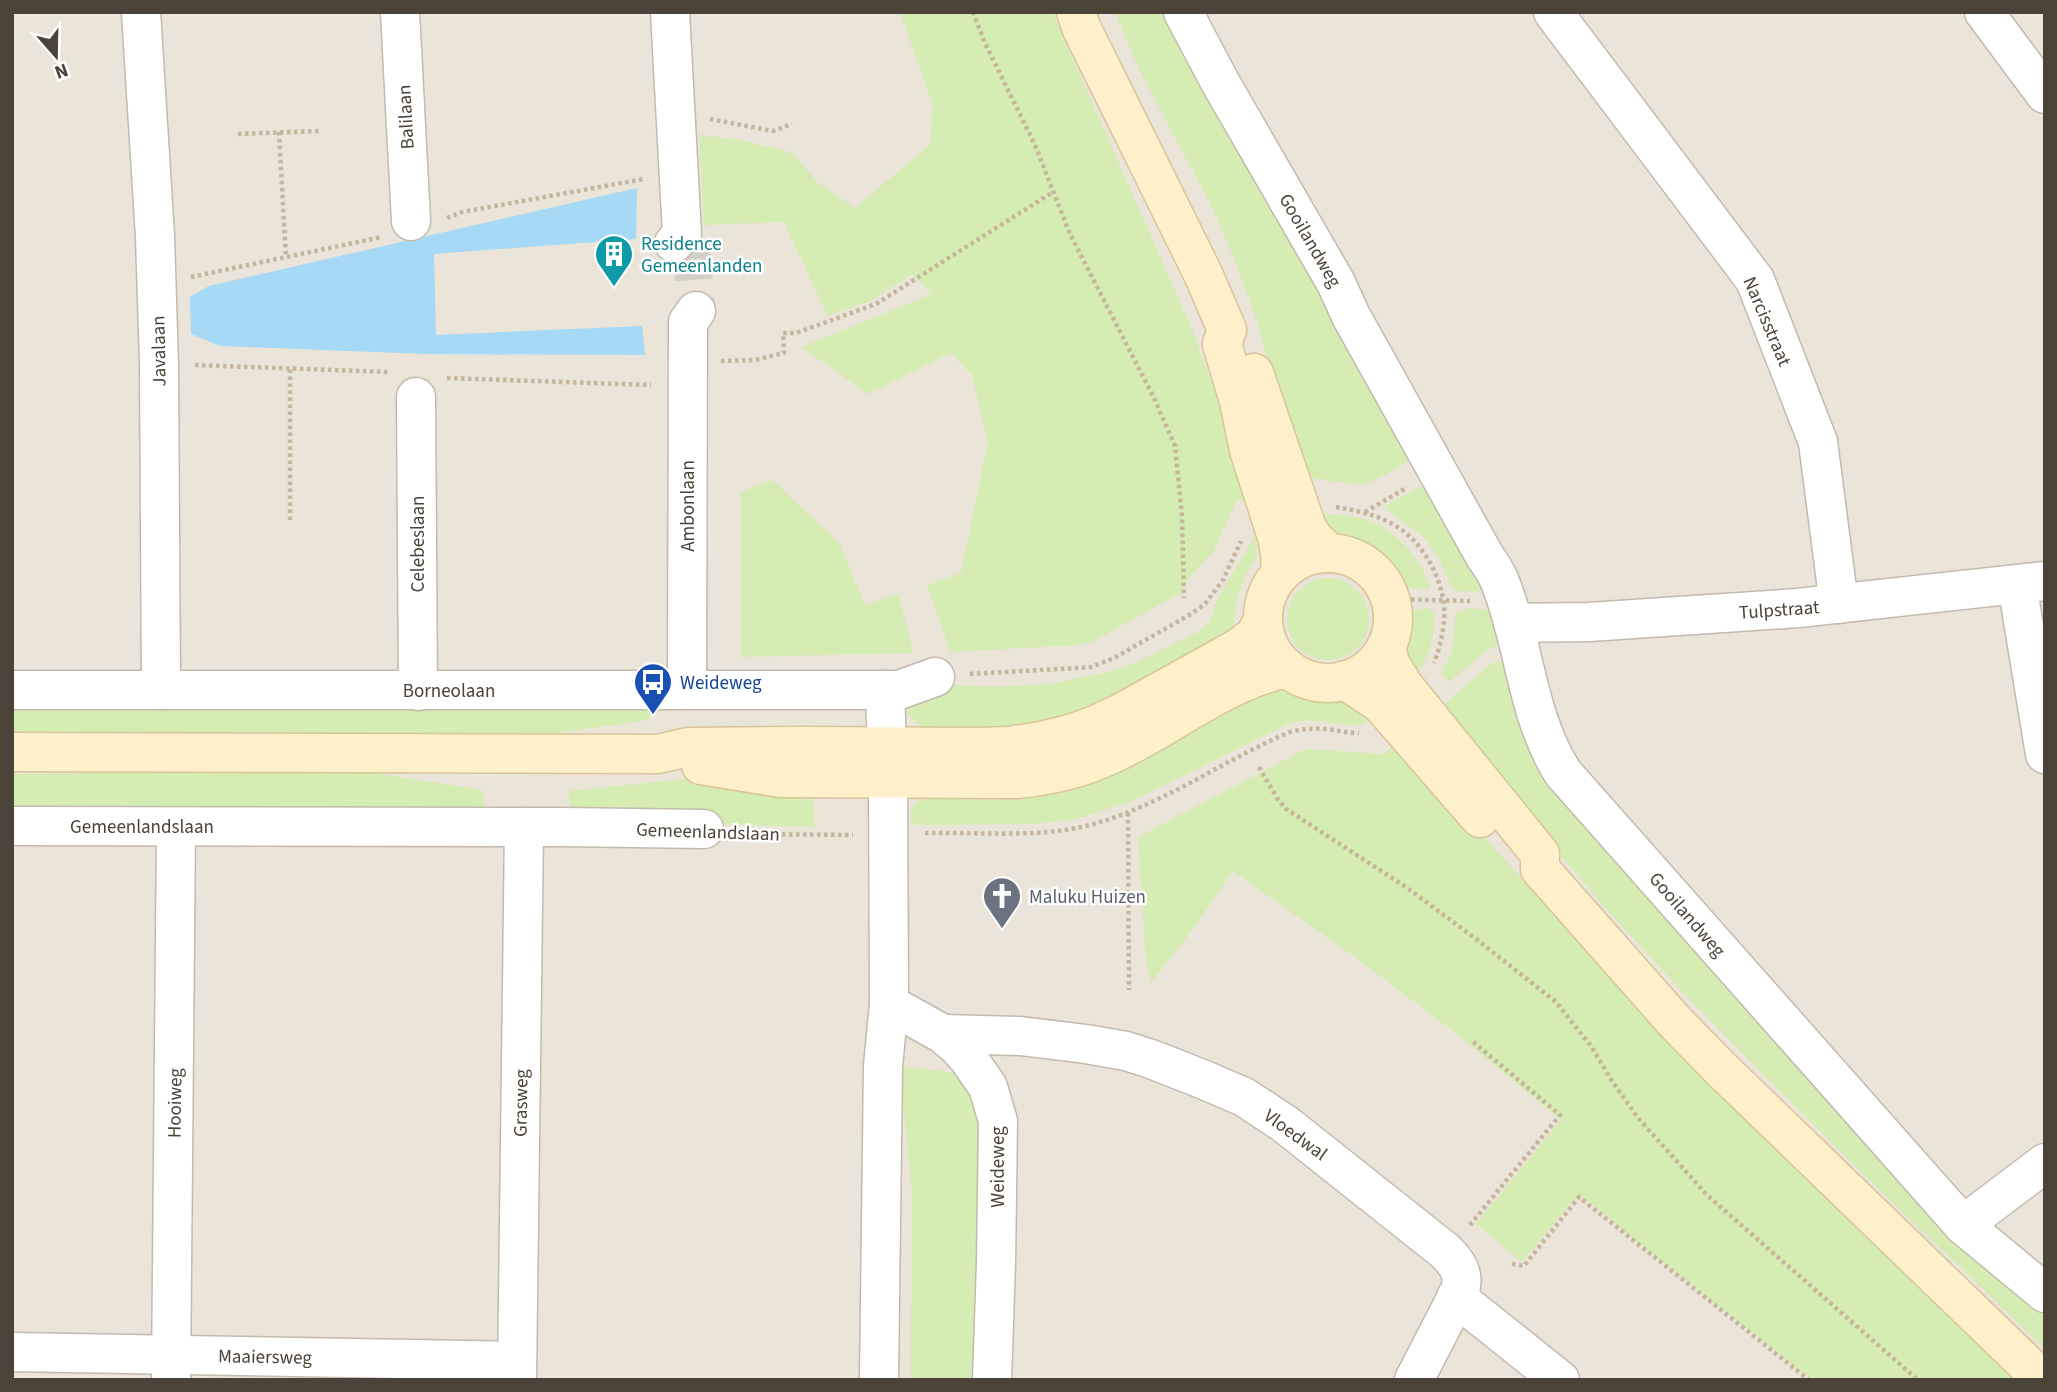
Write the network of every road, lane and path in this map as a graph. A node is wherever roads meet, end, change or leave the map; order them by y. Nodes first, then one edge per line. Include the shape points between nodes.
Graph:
1 (142, 12) edge
2 (400, 12) edge
3 (670, 12) edge
4 (973, 12) edge
5 (1076, 12) edge
6 (1183, 12) edge
7 (1553, 12) edge
8 (1984, 12) edge
9 (2045, 94) edge
10 (709, 119) dead end
11 (792, 124) dead end
12 (319, 131) dead end
13 (279, 132) junction
14 (238, 134) dead end
15 (1053, 191) junction
16 (411, 221) dead end
17 (683, 239) tunnel mouth
18 (286, 258) dead end
19 (687, 314) tunnel mouth
20 (1227, 330) junction
21 (709, 361) dead end
22 (159, 364) junction
23 (290, 368) junction
24 (417, 382) junction
25 (652, 385) dead end
26 (1436, 469) junction
27 (290, 520) dead end
28 (1246, 532) dead end
29 (1329, 553) junction
30 (1281, 573) junction
31 (2031, 582) edge
32 (1184, 598) dead end
33 (1391, 599) junction
34 (1443, 600) junction
35 (1839, 604) junction
36 (1263, 621) junction
37 (1513, 623) junction
38 (1386, 647) junction
39 (1287, 668) junction
40 (1430, 670) dead end
41 (934, 677) joint
42 (1345, 680) junction
43 (12, 690) edge
44 (162, 690) junction
45 (687, 690) junction
46 (885, 690) junction
47 (418, 691) junction
48 (1365, 730) dead end
49 (12, 752) edge
50 (2045, 754) edge
51 (887, 762) junction
52 (1259, 767) dead end
53 (1128, 813) junction
54 (12, 826) edge
55 (176, 827) junction
56 (524, 827) junction
57 (704, 829) joint
58 (888, 835) junction
59 (1540, 869) junction
60 (1129, 990) dead end
61 (889, 1004) junction
62 (943, 1034) junction
63 (1471, 1040) dead end
64 (2045, 1163) edge
65 (1963, 1225) junction
66 (1468, 1229) dead end
67 (1513, 1264) dead end
68 (2045, 1293) edge
69 (1456, 1297) junction
70 (12, 1352) edge
71 (171, 1367) edge
72 (517, 1370) edge
73 (879, 1380) edge
74 (992, 1380) edge
75 (1414, 1380) edge
76 (1560, 1380) edge
77 (1808, 1380) edge
78 (1918, 1380) edge
79 (2043, 1380) edge

1 - 22 street, Javalaan
2 - 16 street, Balilaan
3 - 17 street
4 - 15 path
5 - 20 main road
6 - 26 street, Gooilandweg
7 - 35 street, Narcisstraat via 1755,281 1818,442
8 - 9 street
10 - 11 path via 773,131
12 - 13 path
13 - 14 path
13 - 18 path
15 - 21 path via 876,304 796,333 783,333 783,353 755,360
15 - 32 path via 1175,446
19 - 45 street, Ambonlaan
20 - 29 main road via 1241,336 1307,528
20 - 30 main road via 1222,344 1248,450 1277,537
22 - 23 path
22 - 44 street, Javalaan
23 - 24 path
23 - 27 path
24 - 25 path
24 - 47 street, Celebeslaan
26 - 34 path via 1364,512 1410,536 1430,564
26 - 37 street, Gooilandweg via 1496,574
28 - 41 path via 1223,580 1205,604 1102,663 1066,670
29 - 30 main road via 1303,557
29 - 33 main road via 1368,566
30 - 36 main road via 1265,600
31 - 35 street, Tulpstraat
31 - 50 street
33 - 34 path
33 - 38 main road via 1393,623
34 - 40 path via 1442,637
35 - 37 street, Tulpstraat
36 - 39 main road via 1270,648
36 - 51 main road via 1240,647 1121,713 1070,734
37 - 65 street, Gooilandweg via 1545,742 1563,774
38 - 42 main road via 1370,668
38 - 59 main road via 1404,685 1540,853
39 - 42 main road via 1309,680
39 - 51 main road via 1256,677 1111,755 1064,772 1017,779
41 - 46 street, Borneolaan via 899,690
42 - 59 main road via 1380,703 1524,868
43 - 44 street, Borneolaan
44 - 47 street, Borneolaan
45 - 46 street, Borneolaan
45 - 47 street, Borneolaan
46 - 51 street
48 - 53 path, Gemeenlandslaan via 1290,732
49 - 51 main road via 659,754 780,778
51 - 58 street
52 - 78 path via 1286,809 1406,887 1556,1002 1638,1118 1707,1195
53 - 58 path, Gemeenlandslaan via 1050,831
53 - 60 path
54 - 55 street, Gemeenlandslaan
55 - 56 street, Gemeenlandslaan
55 - 71 street, Hooiweg
56 - 57 street, Gemeenlandslaan
56 - 72 street, Grasweg
57 - 58 path, Gemeenlandslaan via 711,834
58 - 61 street
59 - 79 main road via 1720,1068
61 - 62 street, Weideweg
61 - 73 street via 883,1066
62 - 69 street, Vloedwal via 1020,1036 1126,1051 1244,1097 1319,1149 1445,1251 1462,1276
62 - 74 street, Weideweg via 988,1087 998,1121
63 - 66 path via 1560,1115
64 - 65 street
65 - 68 street, Gooilandweg
67 - 77 path via 1524,1265 1578,1197
69 - 75 street
69 - 76 street
70 - 71 street, Maaiersweg
71 - 72 street, Maaiersweg

